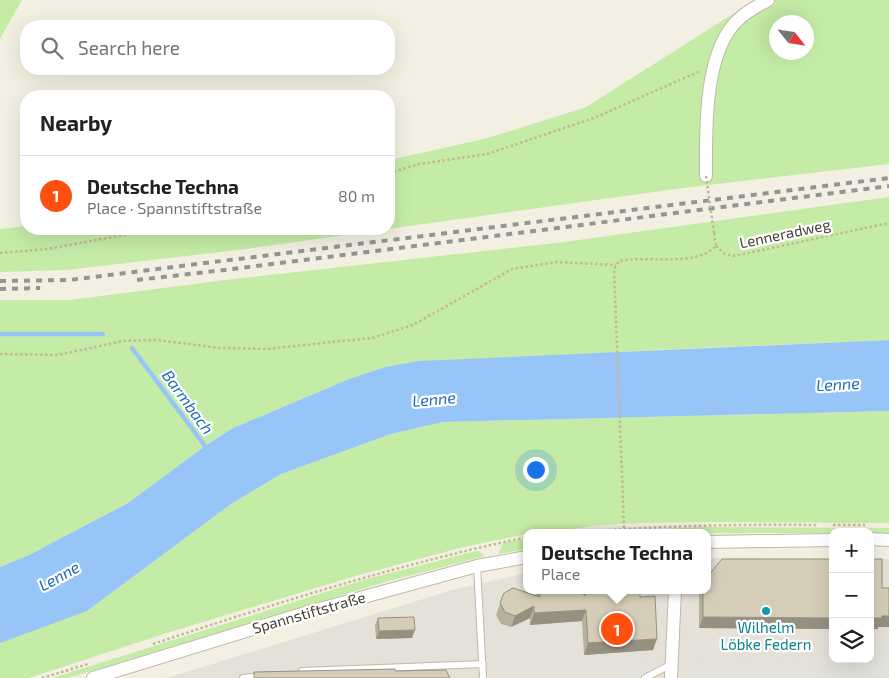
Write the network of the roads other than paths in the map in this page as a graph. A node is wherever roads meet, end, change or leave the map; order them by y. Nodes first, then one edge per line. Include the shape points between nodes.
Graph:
1 (768, 0) edge
2 (706, 176) road end
3 (874, 539) edge
4 (829, 540) edge
5 (889, 540) edge
6 (711, 542) edge
7 (523, 558) edge
8 (477, 566) junction
9 (676, 594) edge
10 (484, 664) junction
11 (672, 664) junction
12 (296, 672) edge
13 (270, 675) edge
14 (94, 678) edge
15 (243, 678) edge
16 (483, 678) edge
17 (645, 678) edge
18 (671, 678) edge

1 - 2 street via 738,19 720,47 706,113
3 - 5 street
4 - 6 street
7 - 8 street, Spannstiftstraße
8 - 10 lane
8 - 14 street, Spannstiftstraße via 305,613
9 - 11 street
10 - 12 lane
10 - 16 lane
11 - 17 lane
11 - 18 street
13 - 15 lane

